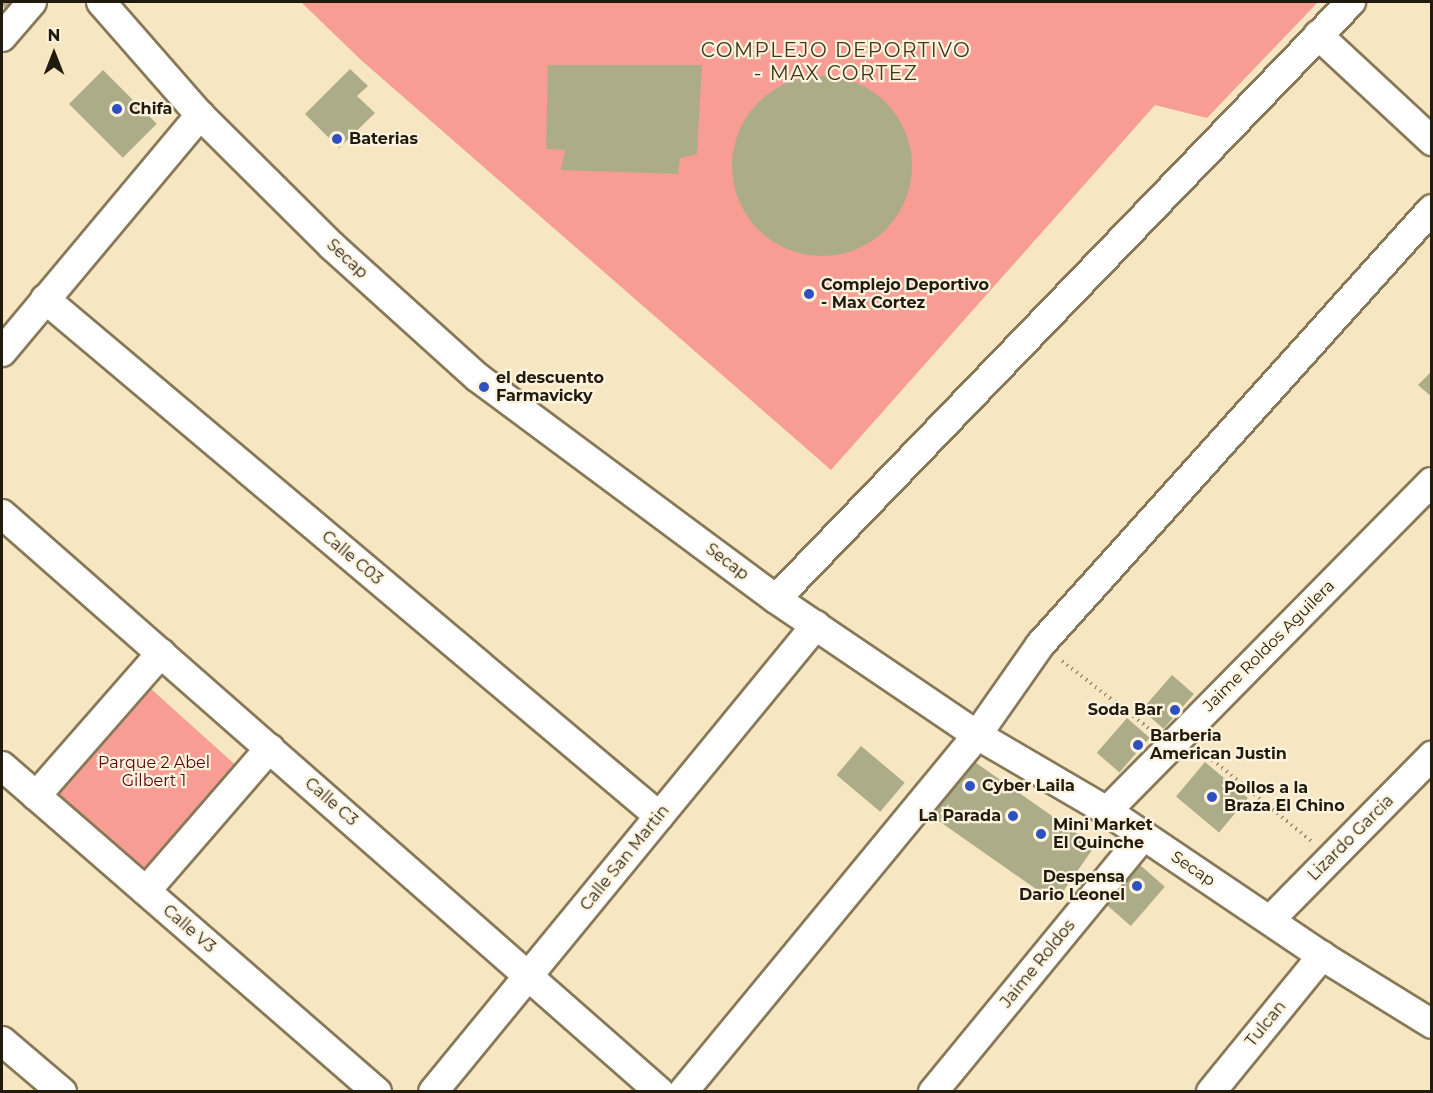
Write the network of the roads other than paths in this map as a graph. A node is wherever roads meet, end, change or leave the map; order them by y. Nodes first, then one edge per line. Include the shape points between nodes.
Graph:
1 (32, 2) edge
2 (101, 2) edge
3 (1351, 2) edge
4 (1318, 36) junction
5 (2, 38) edge
6 (200, 115) junction
7 (1431, 141) edge
8 (1431, 209) edge
9 (45, 299) junction
10 (2, 352) edge
11 (1431, 482) edge
12 (2, 514) edge
13 (776, 599) junction
14 (816, 625) junction
15 (161, 653) junction
16 (977, 735) junction
17 (270, 748) junction
18 (1431, 756) edge
19 (2, 766) edge
20 (36, 796) junction
21 (1107, 811) junction
22 (659, 816) junction
23 (1143, 836) junction
24 (146, 891) junction
25 (1270, 920) junction
26 (1322, 956) junction
27 (529, 975) junction
28 (1428, 1017) edge
29 (2, 1041) edge
30 (62, 1092) edge
31 (377, 1092) edge
32 (433, 1092) edge
33 (660, 1092) edge
34 (683, 1092) edge
35 (933, 1092) edge
36 (1211, 1092) edge

1 - 5 street
2 - 6 street, Secap
3 - 4 street
4 - 7 street
4 - 13 street
6 - 9 street
6 - 13 street, Secap via 332,246 477,377
8 - 16 street via 1040,645
9 - 10 street
9 - 22 street, Calle C03
11 - 21 street, Jaime Roldos Aguilera
12 - 15 street, Calle C3
13 - 14 street, Secap
14 - 16 street, Secap
14 - 22 street, Calle San Martin
15 - 17 street, Calle C3
15 - 20 street
16 - 21 street, Secap
16 - 34 street
17 - 24 street
17 - 27 street, Calle C3
18 - 25 street, Lizardo Garcia
19 - 20 street, Calle V3
20 - 24 street, Calle V3
21 - 23 street, Secap
22 - 27 street, Calle San Martin
23 - 25 street, Secap
23 - 35 street, Jaime Roldos
24 - 31 street, Calle V3
25 - 26 street, Secap
26 - 28 street, Secap
26 - 36 street, Tulcan
27 - 32 street, Calle San Martin
27 - 33 street, Calle C3
29 - 30 street

